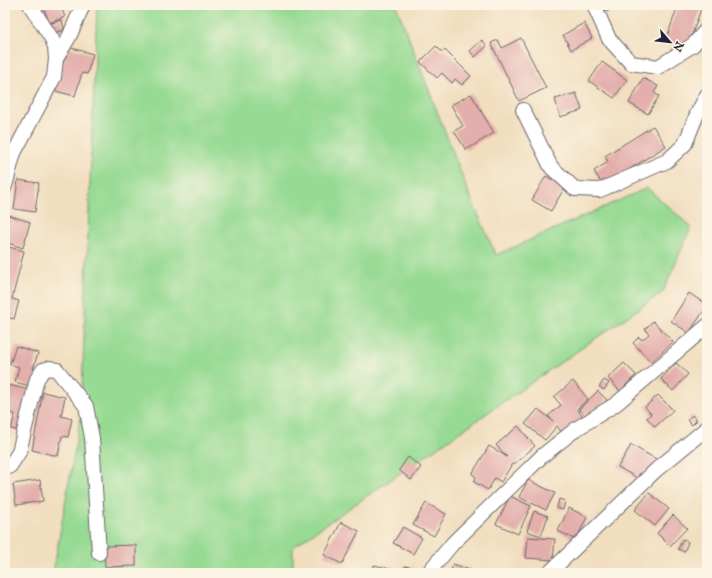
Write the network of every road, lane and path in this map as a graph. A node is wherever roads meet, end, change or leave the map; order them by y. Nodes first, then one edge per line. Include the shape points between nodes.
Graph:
1 (30, 5) edge
2 (82, 5) edge
3 (594, 5) edge
4 (707, 29) edge
5 (56, 59) junction
6 (707, 95) edge
7 (522, 110) dead end
8 (5, 186) edge
9 (707, 326) edge
10 (707, 428) edge
11 (5, 469) edge
12 (99, 554) dead end
13 (428, 573) edge
14 (549, 573) edge

1 - 5 street via 52,39
2 - 5 street via 69,37
3 - 4 street via 609,39 631,63 658,67 693,45
5 - 8 street via 54,77 14,153
6 - 7 street via 685,144 666,161 600,190 575,189 551,167
9 - 13 street via 616,404 576,429 542,456 453,543
10 - 14 street via 656,470
11 - 12 street via 19,452 37,379 43,370 57,370 86,406 92,438

